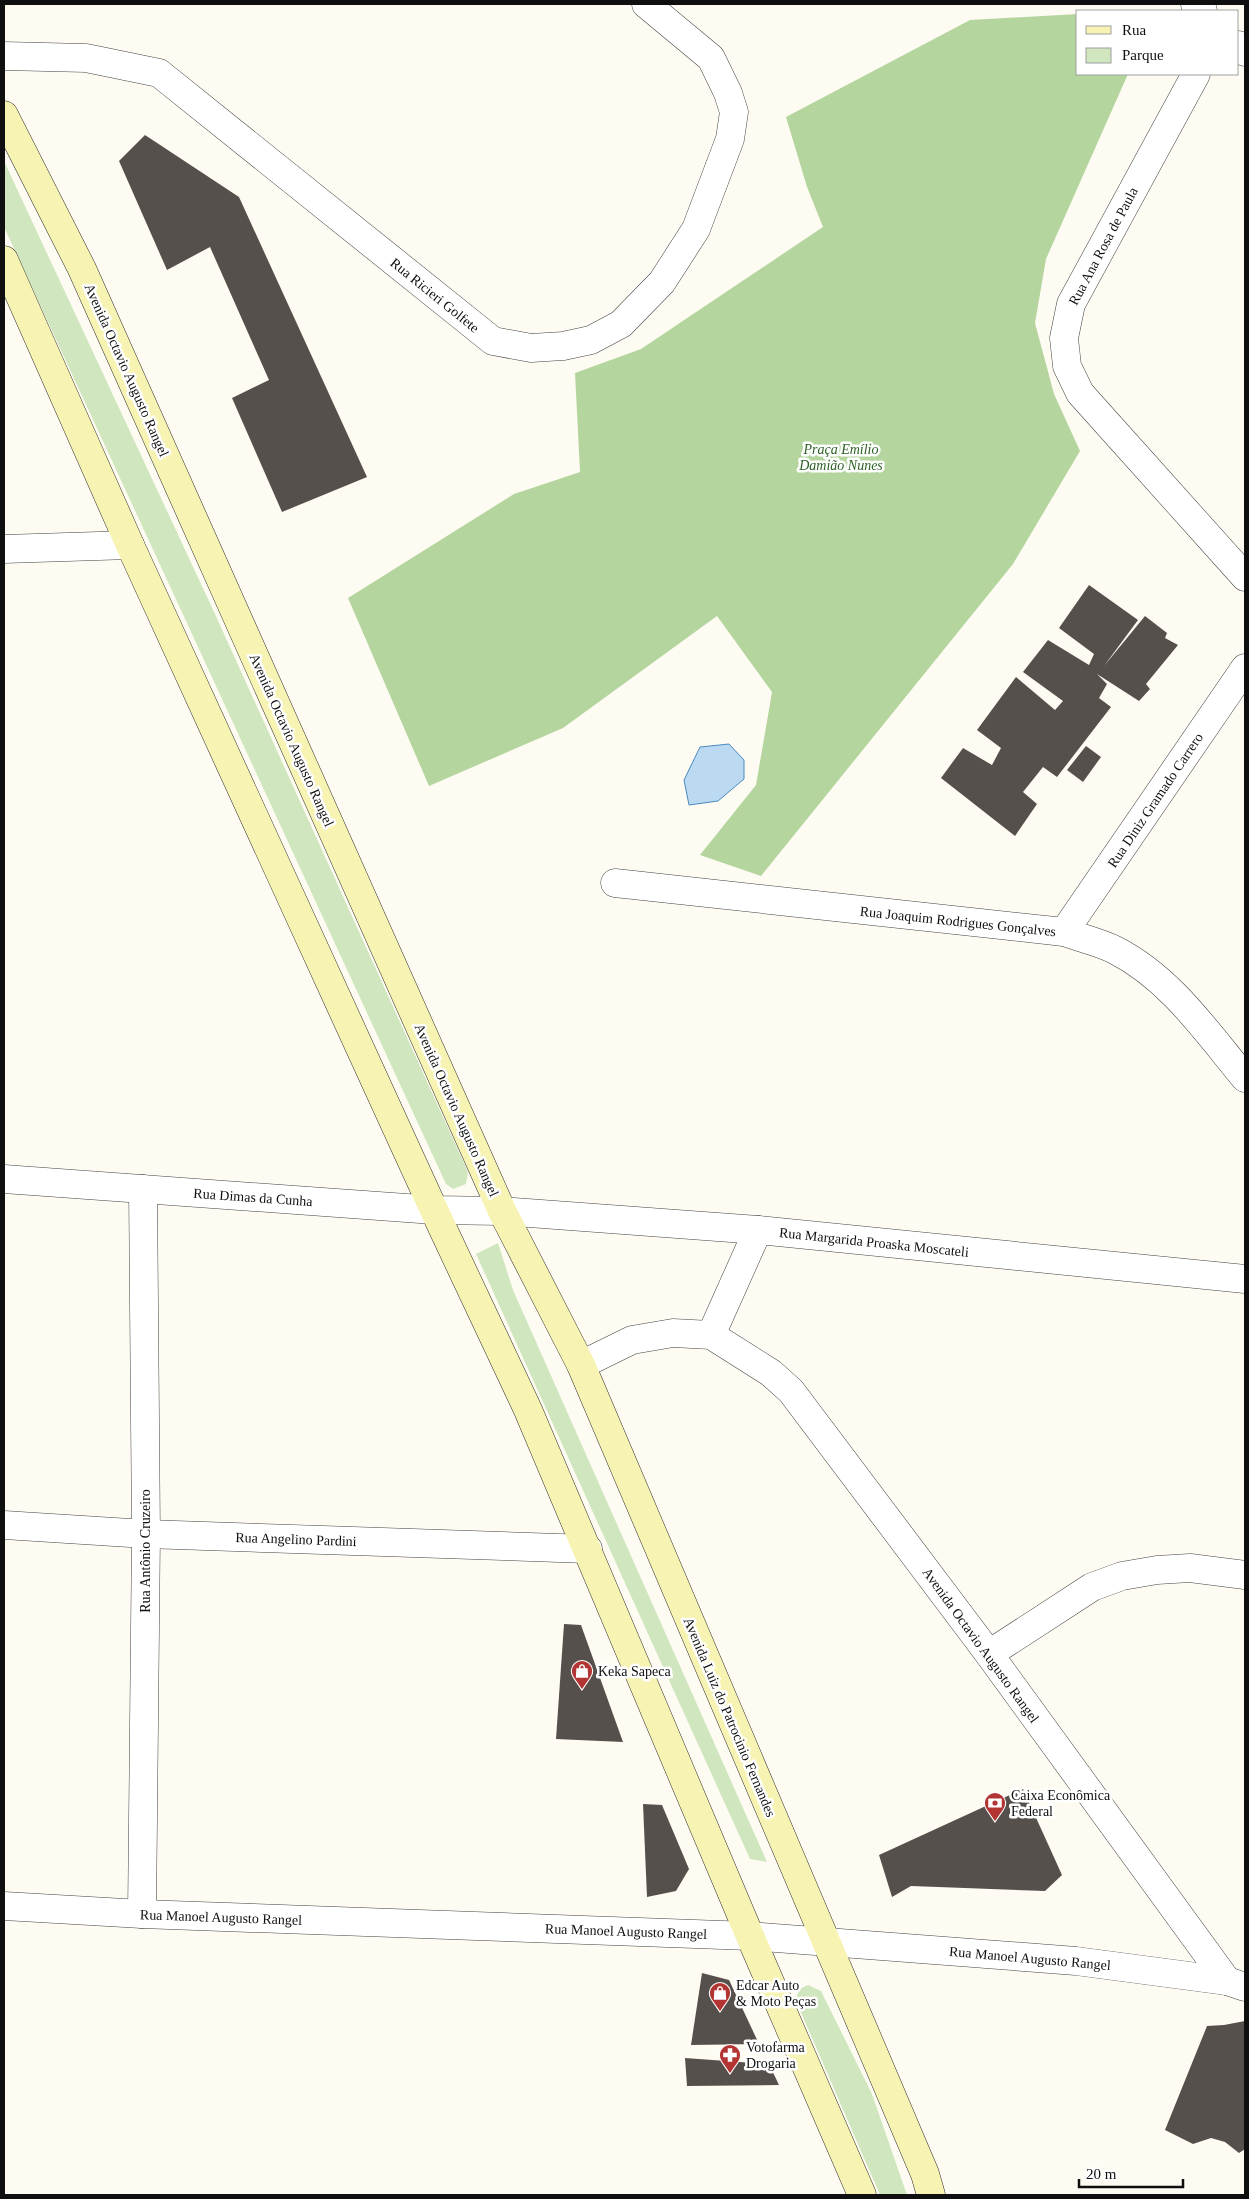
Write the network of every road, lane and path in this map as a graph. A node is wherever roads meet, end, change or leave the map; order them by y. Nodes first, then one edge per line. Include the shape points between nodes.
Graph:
1 (646, 4) edge
2 (4, 56) edge
3 (1195, 75) edge
4 (4, 115) edge
5 (4, 260) edge
6 (130, 545) junction
7 (4, 549) edge
8 (1245, 577) edge
9 (1245, 668) edge
10 (615, 882) dead end
11 (1064, 932) junction
12 (1245, 1078) edge
13 (4, 1178) edge
14 (143, 1189) junction
15 (434, 1210) junction
16 (502, 1211) junction
17 (758, 1230) junction
18 (1245, 1279) edge
19 (711, 1335) junction
20 (581, 1365) junction
21 (4, 1525) edge
22 (146, 1534) junction
23 (588, 1549) junction
24 (1245, 1575) edge
25 (988, 1654) junction
26 (4, 1906) edge
27 (142, 1914) junction
28 (750, 1936) junction
29 (824, 1941) junction
30 (1236, 1984) edge
31 (862, 2195) edge
32 (931, 2195) edge

1 - 2 street, Rua Ricieri Golfete via 711,58 734,112 730,140 696,229 662,282 621,324 591,340 563,346 531,348 493,341 158,73 86,58
3 - 8 street, Rua Ana Rosa de Paula via 1071,304 1064,338 1066,366 1080,393
4 - 16 main road, Avenida Octavio Augusto Rangel via 82,269
5 - 6 main road
6 - 7 street
6 - 15 main road
9 - 11 street, Rua Diniz Gramado Carrero
10 - 11 street, Rua Joaquim Rodrigues Gonçalves
11 - 12 street, Rua Joaquim Rodrigues Gonçalves via 1114,949 1146,969 1179,999
13 - 14 street, Rua Dimas da Cunha
14 - 15 street, Rua Dimas da Cunha
14 - 22 street, Rua Antônio Cruzeiro
15 - 16 street, Rua Dimas da Cunha
15 - 23 main road via 528,1410
16 - 17 street, Rua Margarida Proaska Moscateli
16 - 20 main road, Avenida Octavio Augusto Rangel
17 - 18 street, Rua Margarida Proaska Moscateli
17 - 19 street
19 - 20 street via 673,1333 632,1340
19 - 25 street, Avenida Octavio Augusto Rangel via 771,1373 792,1391
20 - 29 main road, Avenida Luiz do Patrocinio Fernandes
21 - 22 street, Rua Angelino Pardini
22 - 23 street, Rua Angelino Pardini
22 - 27 street, Rua Antônio Cruzeiro
23 - 28 main road
24 - 25 street via 1190,1568 1122,1576 1092,1587
25 - 30 street, Avenida Octavio Augusto Rangel
26 - 27 street, Rua Manoel Augusto Rangel
27 - 28 street, Rua Manoel Augusto Rangel
28 - 29 street, Rua Manoel Augusto Rangel
28 - 31 main road
29 - 30 street, Rua Manoel Augusto Rangel via 1076,1961
29 - 32 main road, Avenida Luiz do Patrocinio Fernandes via 925,2174

